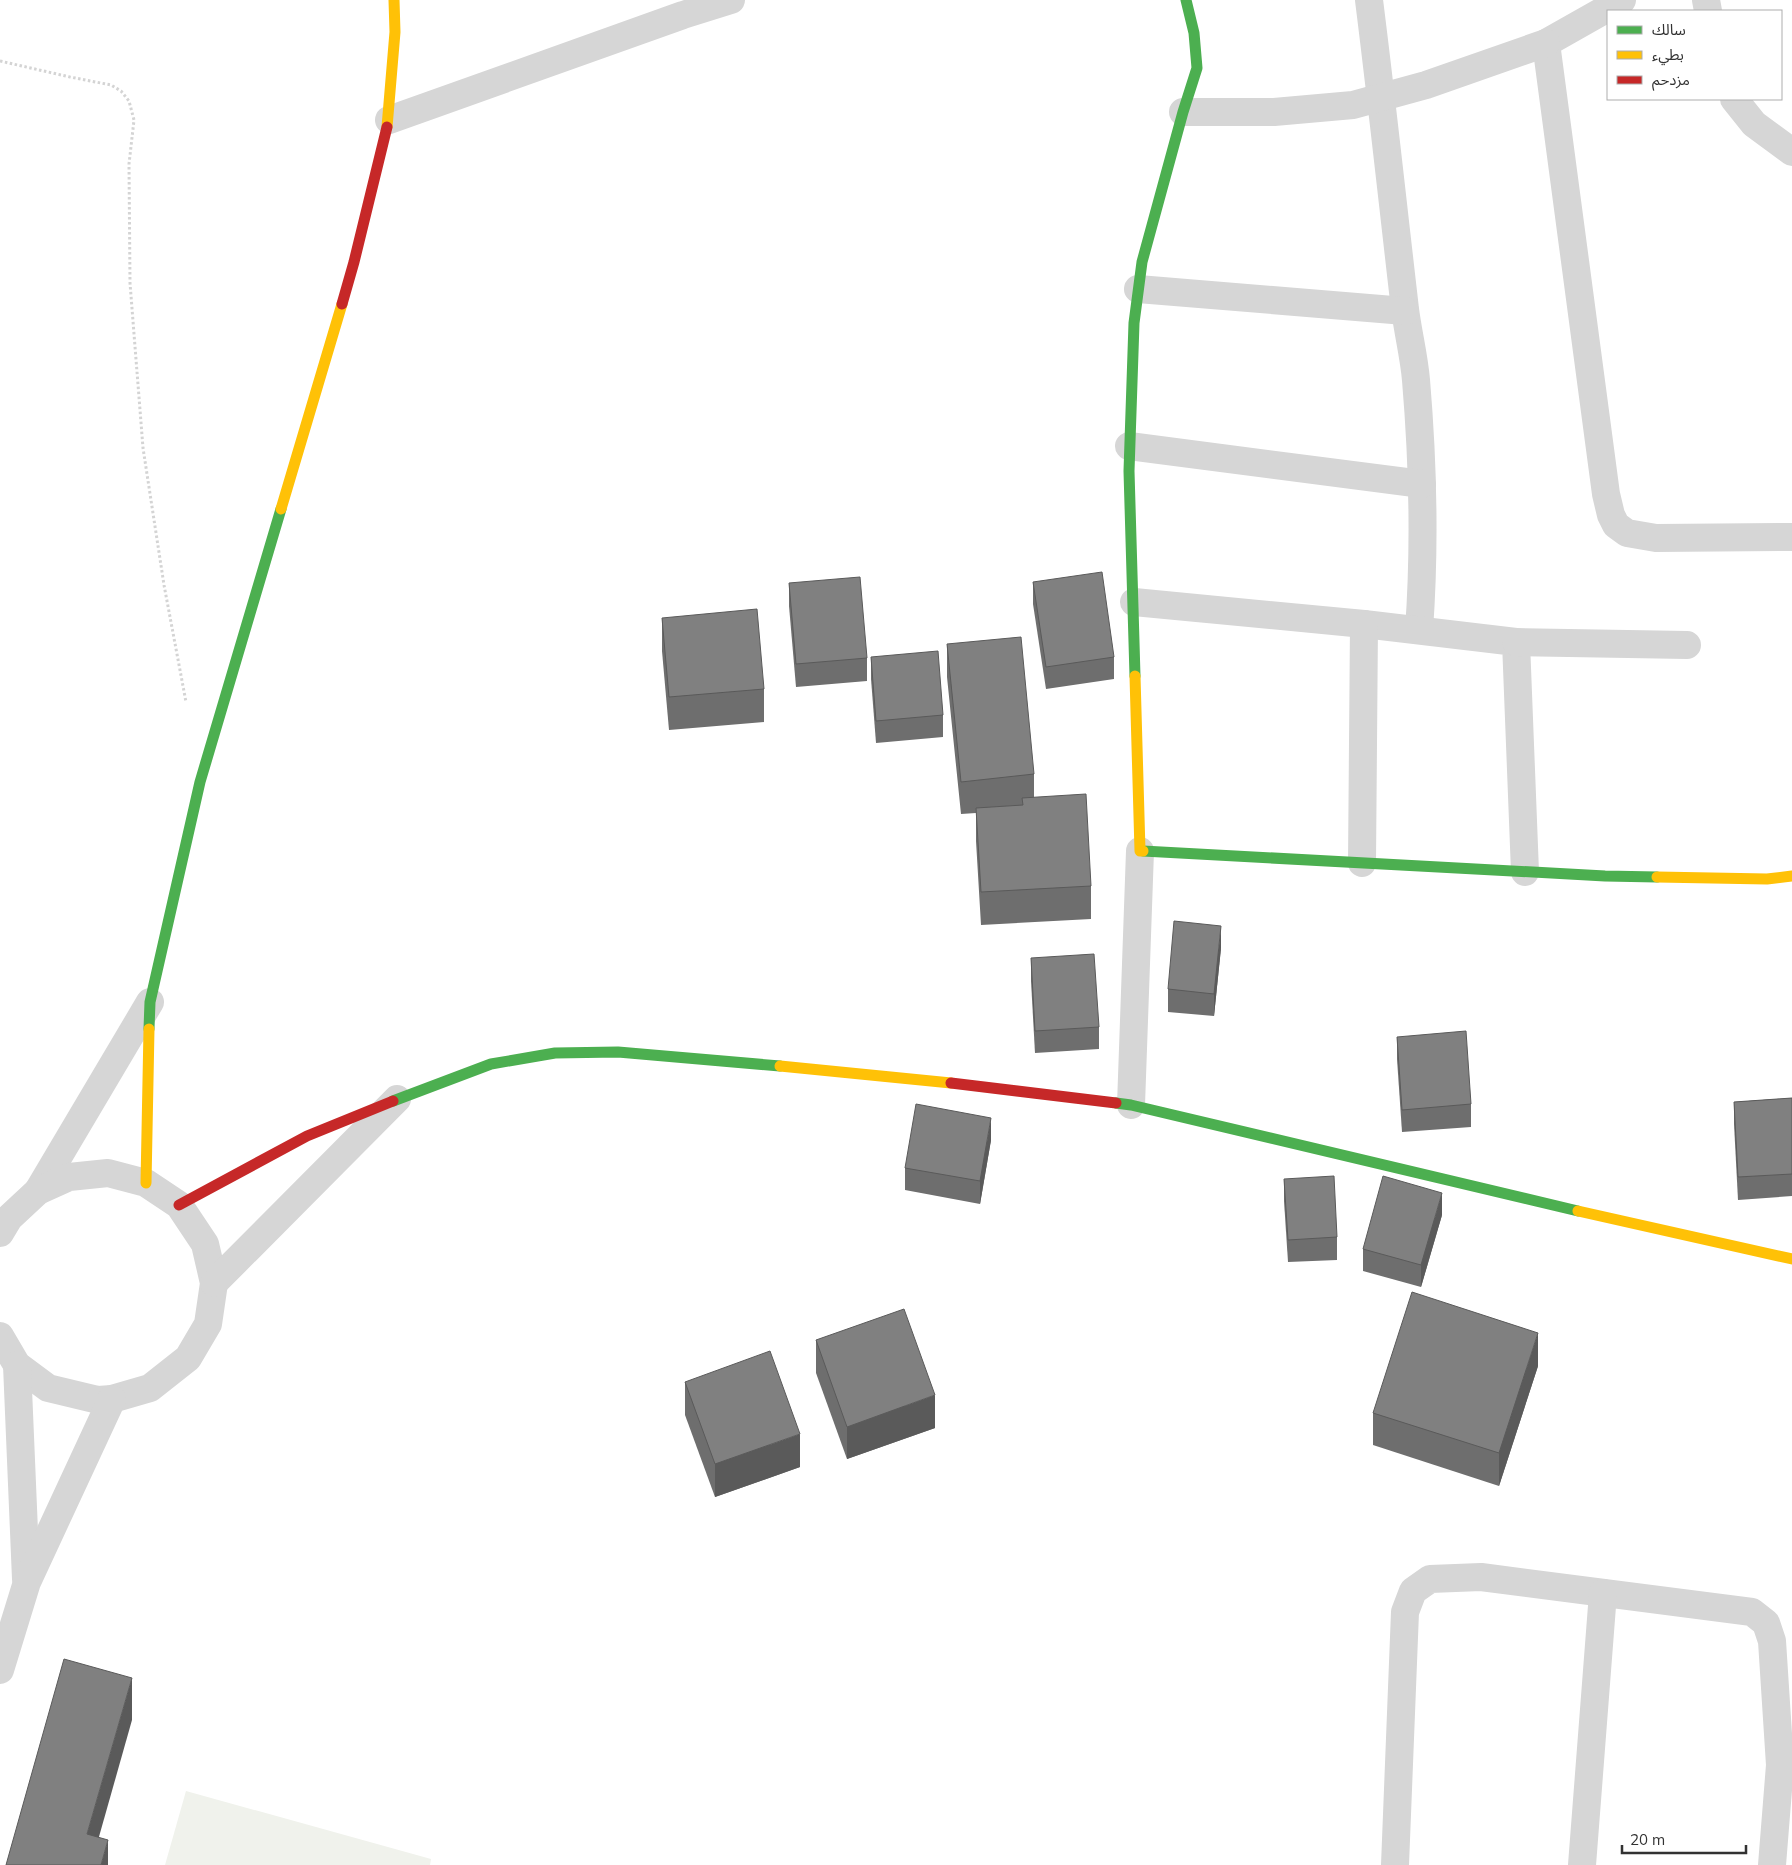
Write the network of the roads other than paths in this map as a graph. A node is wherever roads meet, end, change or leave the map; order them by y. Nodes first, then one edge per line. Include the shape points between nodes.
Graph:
1 (394, 0) edge
2 (731, 0) edge
3 (1186, 0) edge
4 (1369, 0) edge
5 (1622, 0) edge
6 (1546, 43) junction
7 (1382, 97) junction
8 (1735, 100) edge
9 (1183, 112) junction
10 (389, 120) junction
11 (1792, 152) edge
12 (1138, 289) junction
13 (1405, 311) junction
14 (1130, 446) junction
15 (1422, 484) junction
16 (1792, 537) edge
17 (1134, 602) junction
18 (1364, 624) junction
19 (1419, 630) junction
20 (1516, 642) junction
21 (1688, 645) dead end
22 (1140, 851) junction
23 (1362, 863) junction
24 (1525, 872) junction
25 (1792, 876) edge
26 (150, 1002) junction
27 (397, 1099) junction
28 (1131, 1105) junction
29 (146, 1183) junction
30 (38, 1191) junction
31 (179, 1205) junction
32 (0, 1234) edge
33 (1792, 1259) edge
34 (214, 1283) junction
35 (0, 1336) edge
36 (17, 1365) junction
37 (112, 1399) junction
38 (26, 1582) junction
39 (1603, 1593) junction
40 (0, 1670) edge
41 (1395, 1865) edge
42 (1582, 1865) edge
43 (1772, 1865) edge

1 - 10 street via 396,32
2 - 10 street
3 - 9 street via 1194,33 1197,68
4 - 7 street
5 - 6 street
6 - 7 street
6 - 16 street via 1604,484 1611,515 1616,525 1627,533 1656,538
7 - 9 street via 1353,105 1274,112
7 - 13 street
8 - 11 street via 1754,124
9 - 12 street via 1142,262
10 - 26 street via 354,262 200,782
12 - 13 street
12 - 14 street
13 - 15 street via 1416,378
14 - 15 street
14 - 17 street
15 - 19 street
17 - 18 street
17 - 22 street
18 - 19 street
18 - 23 street
19 - 20 street
20 - 21 street
20 - 24 street
22 - 23 street
22 - 28 street
23 - 24 street
24 - 25 street via 1767,879
26 - 29 street
26 - 30 street
27 - 28 street via 491,1064 555,1053 618,1052 844,1071
27 - 31 street via 307,1136
27 - 34 street
28 - 33 street
29 - 30 street via 108,1173 69,1177
29 - 31 street
30 - 32 street via 9,1218
31 - 34 street via 205,1244
34 - 37 street via 208,1324 188,1358 150,1388
35 - 36 street
36 - 37 street via 48,1388 98,1400
36 - 38 street
37 - 38 street
38 - 40 street
39 - 41 street via 1481,1577 1430,1579 1414,1591 1405,1612
39 - 42 street
39 - 43 street via 1752,1612 1766,1623 1772,1641 1780,1765

